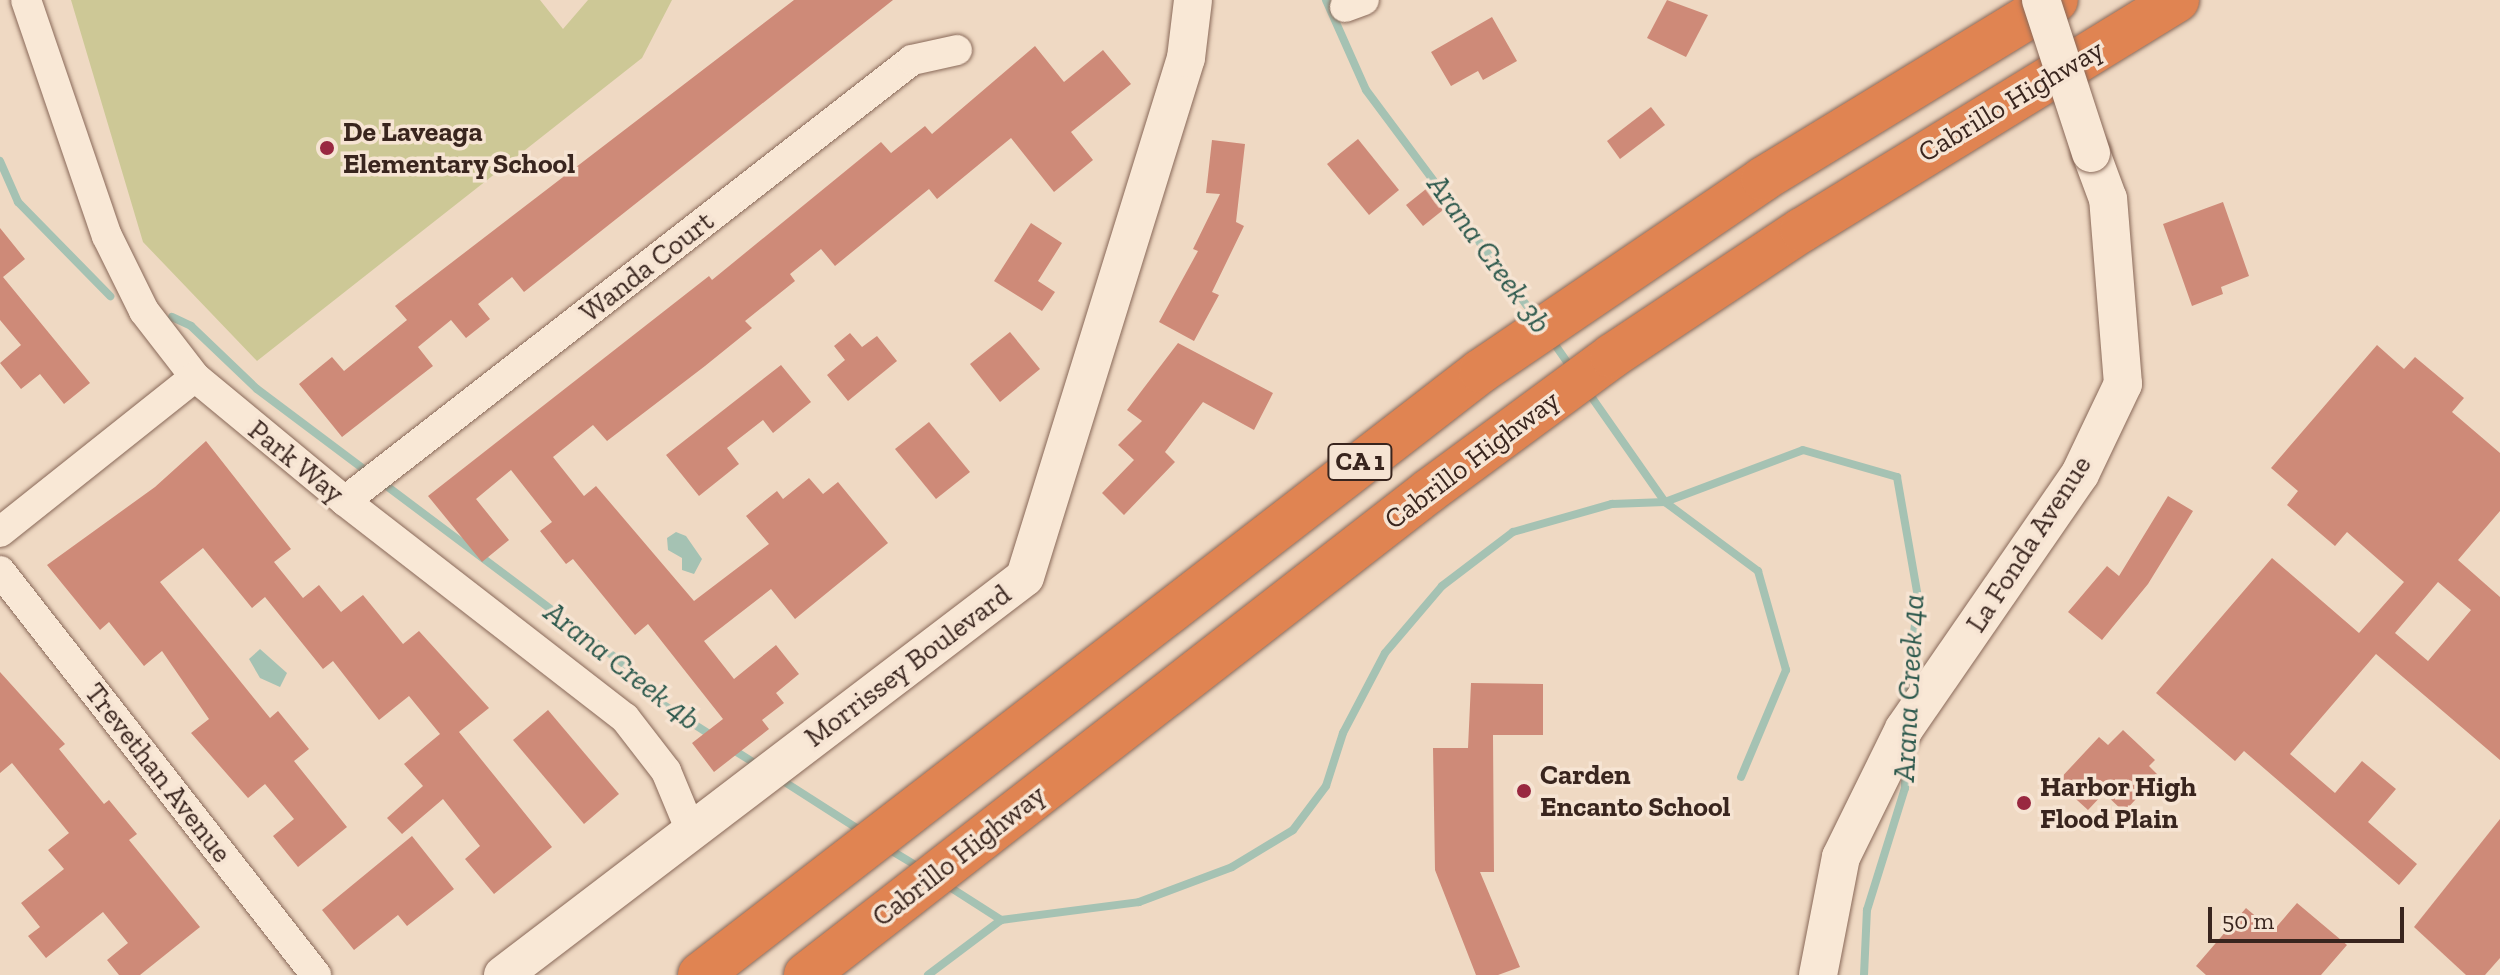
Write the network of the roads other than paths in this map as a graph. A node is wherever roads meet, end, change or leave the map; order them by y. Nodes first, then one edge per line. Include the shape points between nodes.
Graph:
1 (26, 0) edge
2 (1193, 0) edge
3 (2041, 0) edge
4 (2056, 0) edge
5 (2177, 0) edge
6 (957, 50) dead end
7 (195, 377) junction
8 (345, 501) junction
9 (0, 532) edge
10 (0, 571) edge
11 (691, 831) junction
12 (316, 975) edge
13 (503, 975) edge
14 (700, 975) edge
15 (806, 975) edge
16 (1818, 975) edge

1 - 7 street, Park Way via 107,236 144,311
2 - 11 street, Morrissey Boulevard via 1186,58 1025,577
3 - 16 street, La Fonda Avenue, bridge via 2108,199 2123,384 2080,474 1904,729 1841,857
4 - 14 highway, CA 1 via 1763,179 1481,371
5 - 15 highway, Cabrillo Highway / CA 1 via 1802,230 1612,356 1429,491
6 - 8 street, Wanda Court via 912,60
7 - 8 street, Park Way
7 - 9 street
8 - 11 street, Park Way via 625,718 666,771
10 - 12 street, Trevethan Avenue
11 - 13 street, Morrissey Boulevard

